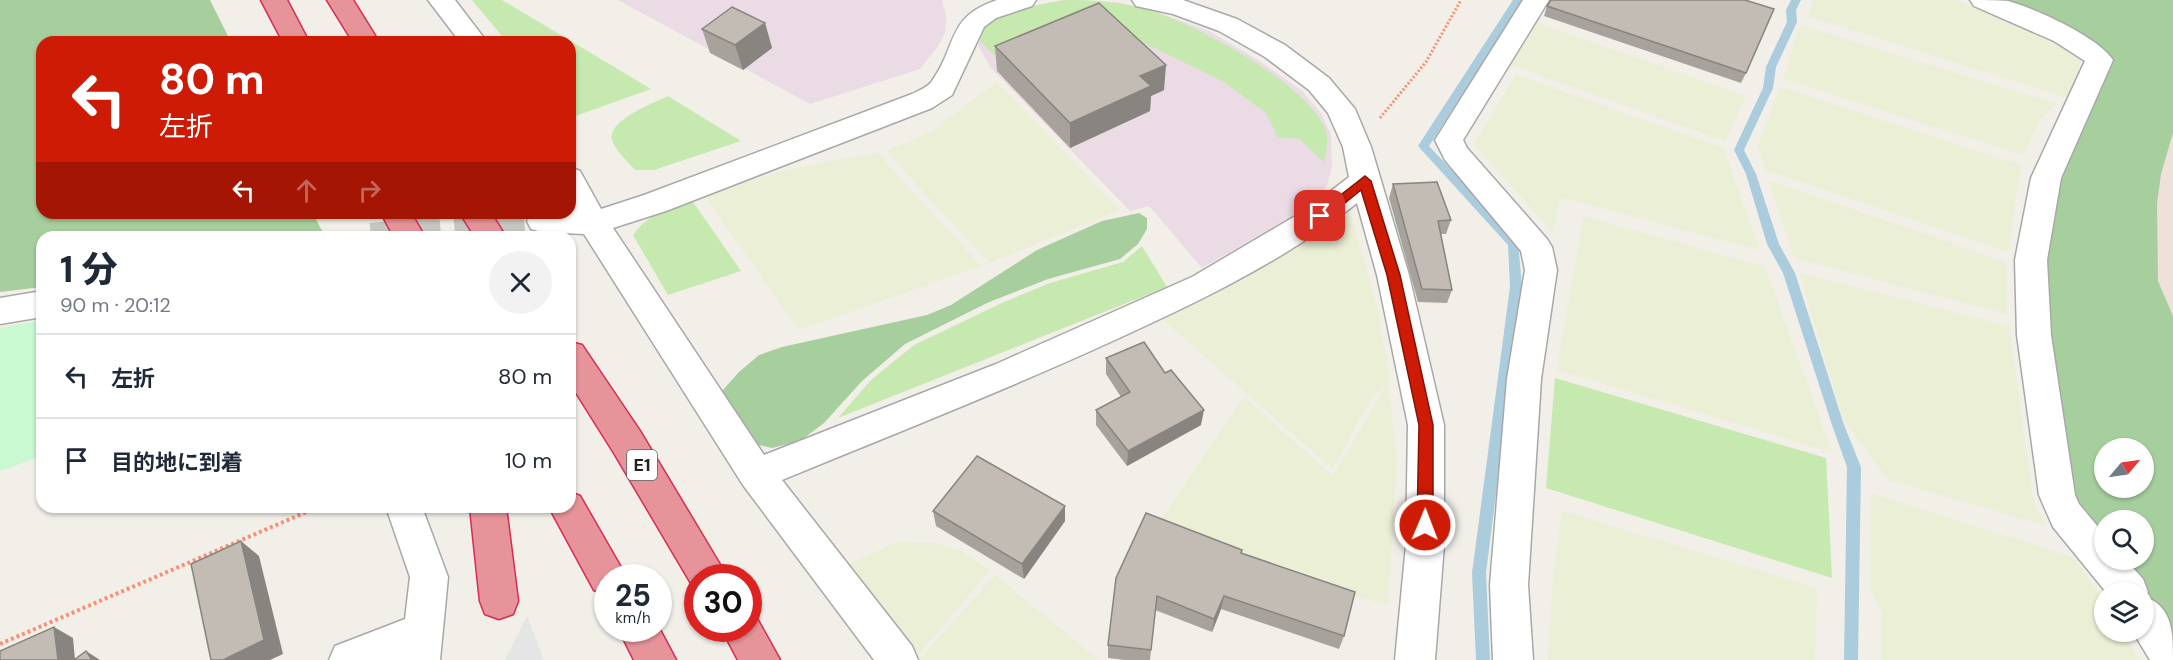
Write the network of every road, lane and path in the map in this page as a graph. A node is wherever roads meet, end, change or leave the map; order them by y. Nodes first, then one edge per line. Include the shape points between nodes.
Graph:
1 (274, 0) edge
2 (340, 0) edge
3 (352, 0) edge
4 (441, 0) edge
5 (1023, 0) edge
6 (1145, 0) edge
7 (1461, 0) edge
8 (1536, 0) edge
9 (1983, 0) edge
10 (293, 36) edge
11 (363, 36) edge
12 (365, 36) edge
13 (469, 36) edge
14 (1357, 147) junction
15 (1365, 181) junction
16 (576, 190) edge
17 (542, 221) tunnel mouth
18 (593, 223) junction
19 (36, 305) edge
20 (0, 311) edge
21 (576, 365) edge
22 (756, 474) junction
23 (304, 513) edge
24 (406, 513) edge
25 (489, 513) edge
26 (570, 513) edge
27 (600, 564) edge
28 (701, 564) edge
29 (2121, 582) edge
30 (499, 601) dead end
31 (2154, 630) edge
32 (646, 642) edge
33 (749, 642) edge
34 (0, 644) edge
35 (423, 645) edge
36 (350, 660) edge
37 (656, 660) edge
38 (760, 660) edge
39 (898, 660) edge
40 (1415, 660) edge
41 (1513, 660) edge
42 (2173, 660) edge

1 - 10 highway
2 - 11 highway
3 - 12 highway
4 - 13 street
5 - 18 street via 987,12 973,23 942,89 922,101
6 - 14 street via 1179,7 1228,25 1275,51 1319,84 1341,109
7 - 14 path via 1426,62
8 - 41 street via 1449,140 1455,153 1536,246 1541,270 1524,379 1509,573
9 - 29 street via 2078,42 2099,60 2046,178 2031,260 2034,335 2057,495 2066,515
14 - 15 street
15 - 22 street via 1320,216 1203,286 1008,374
15 - 40 street via 1394,275 1426,425 1425,545
16 - 18 street
17 - 18 street
18 - 22 street
19 - 20 street
21 - 28 highway, E1
22 - 39 street
23 - 34 path
24 - 35 street via 429,577
25 - 30 highway
26 - 27 highway
31 - 42 street
32 - 37 highway
33 - 38 highway
35 - 36 street

